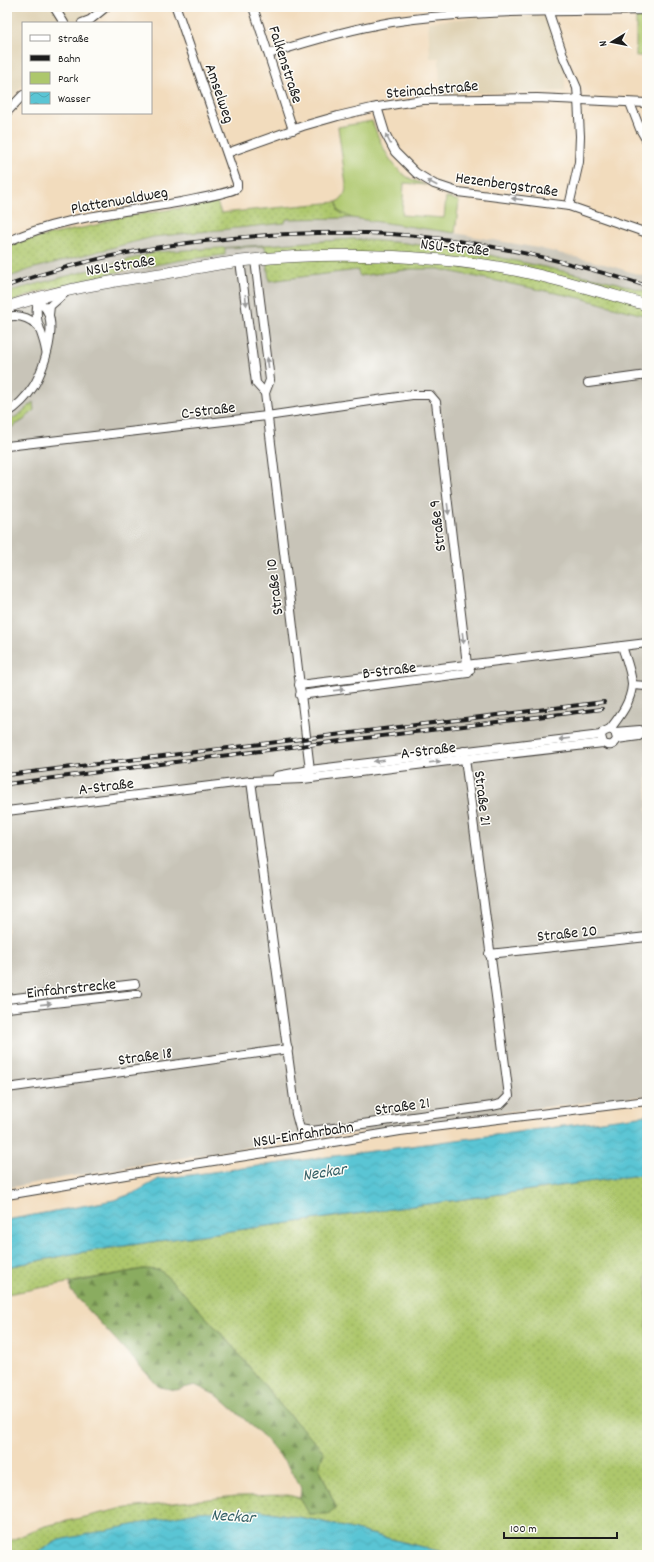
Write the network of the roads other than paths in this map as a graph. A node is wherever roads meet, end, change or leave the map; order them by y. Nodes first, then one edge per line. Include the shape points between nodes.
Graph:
1 (54, 7) edge
2 (106, 7) edge
3 (176, 7) edge
4 (253, 7) edge
5 (548, 10) edge
6 (647, 10) edge
7 (63, 22) edge
8 (84, 22) edge
9 (269, 54) junction
10 (22, 96) edge
11 (578, 99) junction
12 (630, 103) junction
13 (647, 103) edge
14 (377, 107) junction
15 (7, 112) edge
16 (293, 130) junction
17 (647, 140) edge
18 (227, 153) junction
19 (237, 188) joint
20 (569, 206) junction
21 (647, 233) edge
22 (7, 242) edge
23 (255, 260) junction
24 (240, 261) junction
25 (71, 289) junction
26 (37, 299) junction
27 (647, 306) edge
28 (7, 307) edge
29 (49, 316) junction
30 (7, 317) edge
31 (38, 325) junction
32 (46, 354) junction
33 (647, 374) edge
34 (588, 383) dead end
35 (265, 393) junction
36 (412, 396) joint
37 (7, 413) edge
38 (268, 416) junction
39 (7, 446) edge
40 (647, 643) edge
41 (622, 646) junction
42 (476, 663) junction
43 (466, 665) junction
44 (468, 674) junction
45 (299, 685) junction
46 (632, 685) junction
47 (647, 686) edge
48 (300, 695) junction
49 (614, 733) junction
50 (644, 733) edge
51 (602, 740) junction
52 (464, 755) junction
53 (310, 774) junction
54 (254, 781) junction
55 (7, 811) edge
56 (647, 937) edge
57 (489, 954) junction
58 (136, 984) dead end
59 (137, 994) dead end
60 (7, 999) edge
61 (7, 1008) edge
62 (288, 1049) junction
63 (7, 1086) edge
64 (647, 1101) edge
65 (7, 1195) edge

1 - 7 street
2 - 8 street
3 - 18 street, Amselweg
4 - 9 street, Falkenstraße
5 - 6 street
5 - 9 street via 464,14 391,22 351,30
5 - 11 street via 577,88
9 - 16 street, Falkenstraße
10 - 15 street
11 - 12 street, Steinachstraße
11 - 14 street, Steinachstraße via 453,98
11 - 20 street via 578,162
12 - 13 street, Steinachstraße
12 - 17 street
14 - 16 street, Steinachstraße
20 -> 14 street, Hezenbergstraße via 458,192 434,184 416,173 395,152 385,133
16 - 18 street, Steinachstraße
18 - 19 street, Amselweg
19 - 22 street, Plattenwaldweg via 203,198 56,224
20 - 21 street, Hezenbergstraße
23 - 24 main road, NSU-Straße
23 - 27 main road, NSU-Straße via 331,256 403,257 485,265 522,272
35 -> 23 street via 270,380
24 - 25 main road, NSU-Straße
24 -> 35 street via 256,383
25 - 26 main road, NSU-Straße
25 - 29 street via 50,306
26 - 28 main road, NSU-Straße
26 - 29 street
26 - 31 street
29 - 32 street via 50,338
30 - 31 street via 15,315 28,318
31 - 32 street via 44,339
32 - 37 street via 34,386 25,398
33 - 34 street
35 - 38 street, Straße 10
36 - 38 street, C-Straße
36 -> 43 street, Straße 9 via 430,395 436,402
38 - 39 street, C-Straße
38 - 45 street, Straße 10
40 - 41 street, B-Straße
41 - 42 street, B-Straße
41 - 46 street
42 - 43 street, B-Straße
42 - 44 street
43 - 44 street, Straße 9
43 - 45 street, B-Straße
48 -> 44 street, B-Straße
45 - 48 street, Straße 10
46 - 47 street
46 - 49 street
48 - 53 street, Straße 10
49 - 50 street, A-Straße via 640,730
49 - 51 street via 602,732
49 - 51 street, A-Straße via 615,743 611,746 607,746
51 - 52 street, A-Straße
52 - 53 street, A-Straße
52 - 57 street, Straße 21
53 - 54 street, A-Straße
54 - 55 street, A-Straße
54 - 62 street, Straße 21
56 - 57 street, Straße 20
57 - 62 street, Straße 21 via 509,1096 502,1104 312,1131 300,1129
58 - 60 street, Einfahrstrecke
61 -> 59 street, Einfahrstrecke
62 - 63 street, Straße 18 via 15,1087
64 - 65 street, NSU-Einfahrbahn via 400,1131

